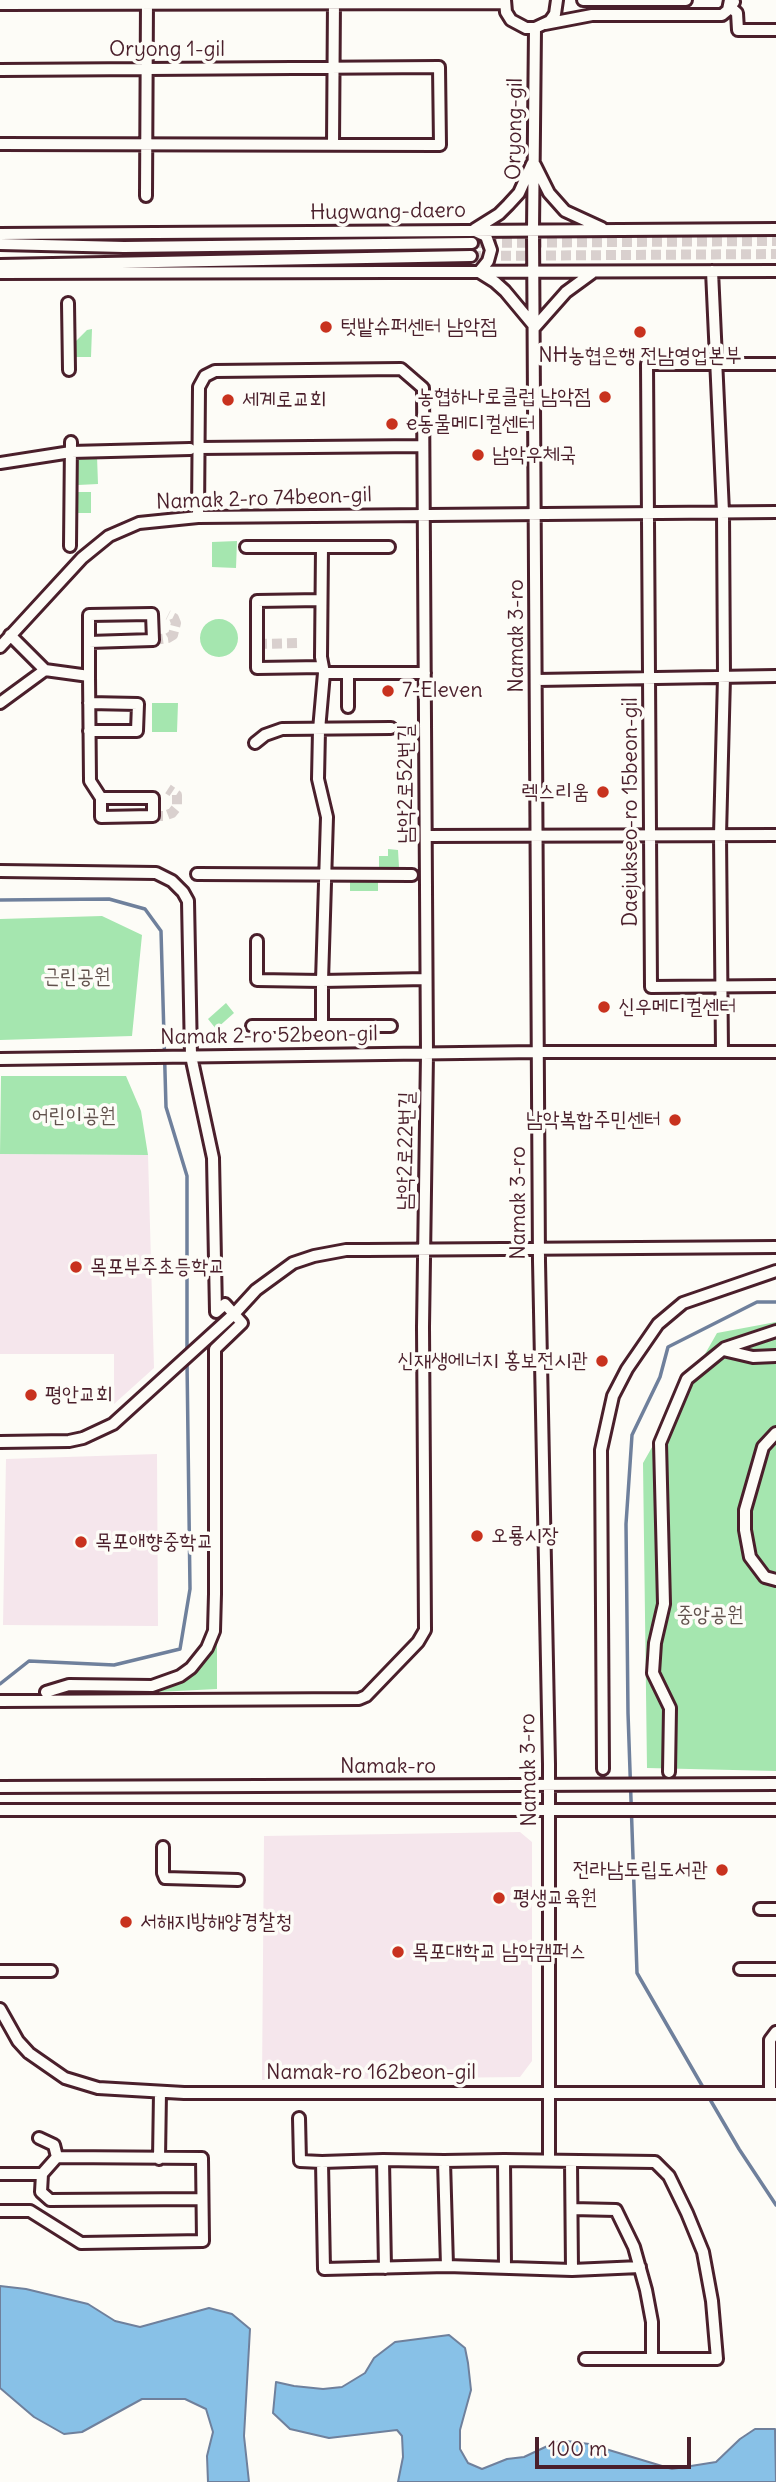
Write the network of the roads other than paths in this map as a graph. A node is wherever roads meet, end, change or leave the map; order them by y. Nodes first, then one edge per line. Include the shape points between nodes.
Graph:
1 (557, 0) edge
2 (583, 0) edge
3 (686, 0) edge
4 (147, 2) edge
5 (334, 2) edge
6 (505, 2) edge
7 (732, 2) edge
8 (0, 4) edge
9 (540, 26) junction
10 (776, 30) edge
11 (333, 68) junction
12 (146, 69) junction
13 (0, 70) edge
14 (0, 144) edge
15 (146, 144) junction
16 (333, 145) junction
17 (534, 161) junction
18 (146, 196) dead end
19 (605, 229) junction
20 (776, 229) edge
21 (472, 230) junction
22 (533, 230) junction
23 (0, 234) edge
24 (471, 243) tunnel mouth
25 (0, 244) edge
26 (471, 256) tunnel mouth
27 (0, 265) edge
28 (712, 271) junction
29 (776, 271) edge
30 (479, 272) junction
31 (534, 272) junction
32 (593, 272) junction
33 (0, 273) edge
34 (68, 303) dead end
35 (535, 327) junction
36 (717, 364) junction
37 (776, 364) edge
38 (69, 370) dead end
39 (424, 446) junction
40 (71, 447) junction
41 (194, 449) junction
42 (0, 463) edge
43 (536, 512) junction
44 (648, 512) junction
45 (723, 512) junction
46 (776, 512) edge
47 (424, 515) junction
48 (198, 517) junction
49 (71, 546) dead end
50 (246, 547) dead end
51 (322, 547) junction
52 (389, 547) dead end
53 (321, 600) junction
54 (10, 635) junction
55 (89, 642) junction
56 (0, 647) edge
57 (45, 670) junction
58 (323, 670) junction
59 (348, 673) junction
60 (425, 673) junction
61 (89, 676) junction
62 (776, 676) edge
63 (724, 677) junction
64 (650, 678) junction
65 (537, 680) junction
66 (0, 703) edge
67 (89, 703) junction
68 (348, 707) dead end
69 (391, 728) dead end
70 (319, 730) junction
71 (89, 731) junction
72 (255, 743) dead end
73 (101, 798) junction
74 (651, 835) junction
75 (720, 835) junction
76 (776, 835) edge
77 (426, 836) junction
78 (538, 836) junction
79 (0, 871) edge
80 (197, 874) dead end
81 (324, 874) junction
82 (412, 875) dead end
83 (257, 941) dead end
84 (426, 979) junction
85 (322, 981) junction
86 (721, 986) junction
87 (776, 986) edge
88 (252, 1026) dead end
89 (322, 1026) junction
90 (391, 1026) dead end
91 (538, 1052) junction
92 (722, 1052) junction
93 (776, 1052) edge
94 (427, 1054) junction
95 (191, 1056) junction
96 (0, 1059) edge
97 (776, 1247) edge
98 (539, 1248) junction
99 (424, 1249) junction
100 (776, 1271) edge
101 (234, 1314) junction
102 (776, 1331) edge
103 (723, 1350) junction
104 (776, 1356) edge
105 (776, 1433) edge
106 (0, 1442) edge
107 (776, 1580) edge
108 (47, 1692) dead end
109 (0, 1701) edge
110 (603, 1769) dead end
111 (669, 1772) dead end
112 (548, 1784) junction
113 (776, 1784) edge
114 (0, 1787) edge
115 (0, 1810) edge
116 (549, 1810) junction
117 (776, 1811) edge
118 (163, 1847) dead end
119 (238, 1880) dead end
120 (760, 1909) dead end
121 (776, 1909) edge
122 (740, 1969) dead end
123 (776, 1969) edge
124 (0, 1971) edge
125 (51, 1971) dead end
126 (0, 2009) edge
127 (776, 2032) edge
128 (160, 2092) junction
129 (550, 2092) junction
130 (773, 2093) edge
131 (299, 2118) dead end
132 (39, 2138) dead end
133 (57, 2157) junction
134 (159, 2159) junction
135 (549, 2159) junction
136 (383, 2160) junction
137 (504, 2160) junction
138 (444, 2161) junction
139 (571, 2161) junction
140 (322, 2162) junction
141 (0, 2174) edge
142 (42, 2174) junction
143 (46, 2196) junction
144 (202, 2199) junction
145 (572, 2209) junction
146 (0, 2211) edge
147 (30, 2211) junction
148 (51, 2224) junction
149 (447, 2266) junction
150 (505, 2267) junction
151 (640, 2267) junction
152 (385, 2269) junction
153 (572, 2270) junction
154 (584, 2359) dead end
155 (653, 2359) junction

1 - 9 street via 555,14
2 - 3 street
4 - 5 street
4 - 8 street
4 - 12 street
5 - 6 street
5 - 11 street
6 - 9 street via 506,12 518,25
7 - 9 street via 722,15 592,15
7 - 10 street via 738,30
9 - 17 street, Oryong-gil
11 - 12 street, Oryong 1-gil
11 - 16 street
11 - 16 street, Oryong 1-gil via 439,67 440,145
12 - 13 street, Oryong 1-gil
12 - 15 street
14 - 15 street, Oryong 1-gil
15 - 16 street, Oryong 1-gil
15 - 18 street
17 - 19 street via 549,193 565,211
17 - 21 street via 519,193 499,214
17 - 22 street, Oryong-gil
19 - 20 street, Hugwang-daero
19 - 22 street, Hugwang-daero
21 - 22 street, Hugwang-daero
21 - 23 street, Hugwang-daero
21 - 30 street via 486,236 491,250
22 - 31 street, Namak 3-ro
24 - 25 street, Hugwang-daero
26 - 27 street
28 - 29 street
28 - 32 street
28 - 36 street
30 - 31 street
30 - 33 street
30 - 35 street via 505,291
31 - 32 street
31 - 35 street, Namak 3-ro
32 - 35 street via 566,292
34 - 38 street
35 - 43 street, Namak 3-ro
36 - 37 street
36 - 44 street, Daejukseo-ro 15beon-gil via 647,364
36 - 45 street
39 - 41 street
39 - 41 street, 남악2로52번길 via 423,388 401,369 215,370 199,387
39 - 47 street, 남악2로52번길
40 - 41 street
40 - 42 street
40 - 49 street
41 - 48 street, 남악2로52번길
43 - 44 street, Namak 2-ro 74beon-gil
43 - 47 street, Namak 2-ro 74beon-gil
43 - 65 street, Namak 3-ro
44 - 45 street, Namak 2-ro 74beon-gil
44 - 64 street, Daejukseo-ro 15beon-gil
45 - 46 street, Namak 2-ro 74beon-gil
45 - 63 street
47 - 48 street, Namak 2-ro 74beon-gil
47 - 60 street, 남악2로52번길
48 - 54 street, Namak 2-ro 74beon-gil via 139,523 109,536 82,558
50 - 51 street
51 - 52 street
51 - 53 street
53 - 58 street
53 - 58 street via 257,601 257,668
54 - 56 street, Namak 2-ro 74beon-gil
54 - 57 street
55 - 55 street via 89,615 152,614 153,640
55 - 61 street
57 - 61 street
57 - 66 street
58 - 59 street
58 - 70 street
59 - 60 street
59 - 68 street
60 - 77 street, 남악2로52번길
61 - 67 street
62 - 63 street
63 - 64 street
63 - 75 street
64 - 65 street
64 - 74 street, Daejukseo-ro 15beon-gil
65 - 78 street, Namak 3-ro
67 - 71 street
67 - 71 street via 138,704 137,731
69 - 70 street
70 - 72 street via 282,729
70 - 81 street via 318,779 327,817
71 - 73 street via 90,781
73 - 73 street via 101,817 153,816 153,798
74 - 75 street
74 - 78 street
74 - 86 street, Daejukseo-ro 15beon-gil via 651,987
75 - 76 street
75 - 86 street
77 - 78 street
77 - 84 street, 남악2로52번길
78 - 91 street, Namak 3-ro
79 - 95 street via 156,873 172,881 188,901
80 - 81 street
81 - 82 street
81 - 85 street
83 - 85 street via 257,980
84 - 85 street
84 - 94 street, 남악2로52번길
85 - 89 street
86 - 87 street, Daejukseo-ro 15beon-gil
86 - 92 street
88 - 89 street
89 - 90 street
91 - 92 street, Namak 2-ro 52beon-gil
91 - 94 street, Namak 2-ro 52beon-gil
91 - 98 street, Namak 3-ro
92 - 93 street, Namak 2-ro 52beon-gil
94 - 95 street, Namak 2-ro 52beon-gil
94 - 99 street, 남악2로22번길
95 - 96 street, Namak 2-ro 52beon-gil
95 - 101 street via 213,1158 216,1312 225,1304
97 - 98 street
98 - 99 street
98 - 112 street, Namak 3-ro
99 - 101 street via 346,1250 293,1263 256,1290
99 - 109 street, 남악2로22번길 via 426,1619 418,1642 366,1696 350,1700
100 - 110 street via 683,1303 658,1324 613,1396 601,1450
101 - 106 street via 118,1420 83,1438
101 - 108 street via 243,1323 215,1349 215,1594 214,1631 207,1648 180,1676 152,1686 69,1685
102 - 103 street
103 - 104 street via 753,1357
103 - 111 street via 687,1379 660,1443 664,1604 653,1673 670,1708
105 - 107 street via 763,1447 745,1510 750,1557 765,1577
112 - 113 street, Namak-ro
112 - 114 street, Namak-ro
112 - 116 street, Namak 3-ro
115 - 116 street, Namak-ro
116 - 117 street, Namak-ro
116 - 129 street, Namak 3-ro
118 - 119 street via 165,1878
120 - 121 street
122 - 123 street
124 - 125 street
126 - 128 street, Namak-ro 162beon-gil via 29,2053 65,2078 98,2088
127 - 130 street via 770,2040
128 - 129 street, Namak-ro 162beon-gil
128 - 134 street
129 - 130 street, Namak-ro 162beon-gil
129 - 135 street, Namak 3-ro
131 - 140 street via 300,2161
132 - 133 street via 54,2145
133 - 134 street
133 - 142 street
134 - 144 street via 201,2158
135 - 137 street
135 - 139 street
136 - 138 street
136 - 140 street
136 - 152 street
137 - 138 street
137 - 150 street
138 - 149 street
139 - 145 street
139 - 155 street via 655,2162 668,2176 704,2252 717,2360
140 - 152 street via 324,2269
141 - 142 street
142 - 143 street
143 - 144 street
143 - 147 street
143 - 148 street
144 - 148 street via 204,2241 81,2242
145 - 151 street via 616,2210
145 - 153 street
146 - 147 street
147 - 148 street
149 - 150 street
149 - 152 street
150 - 153 street
151 - 153 street
151 - 155 street via 652,2322
154 - 155 street

